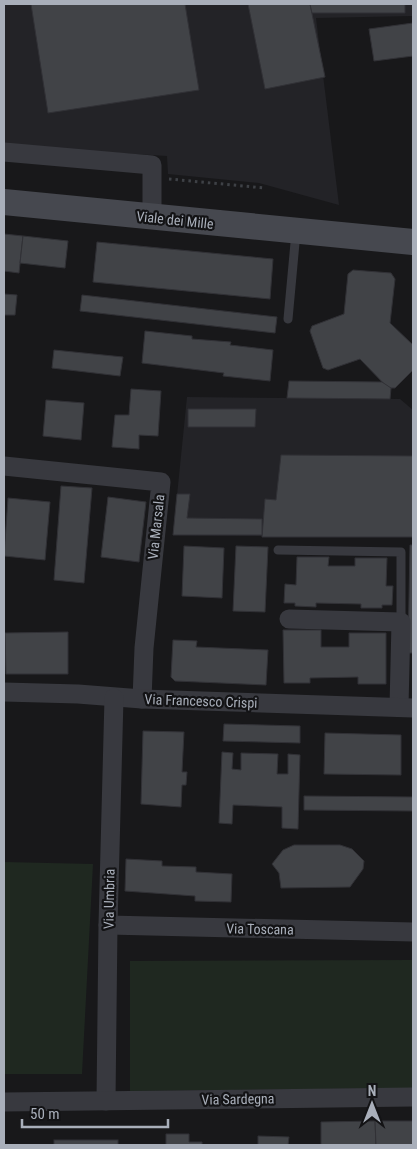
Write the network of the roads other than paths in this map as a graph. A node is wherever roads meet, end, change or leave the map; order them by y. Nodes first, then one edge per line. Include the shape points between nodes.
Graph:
1 (4, 152) edge
2 (4, 202) edge
3 (152, 218) junction
4 (296, 231) junction
5 (413, 242) edge
6 (288, 319) dead end
7 (4, 466) edge
8 (278, 550) dead end
9 (289, 619) dead end
10 (401, 622) junction
11 (4, 692) edge
12 (114, 698) junction
13 (142, 699) junction
14 (406, 708) edge
15 (108, 926) junction
16 (413, 932) edge
17 (413, 1097) edge
18 (106, 1101) junction
19 (4, 1102) edge

1 - 3 street via 152,165
2 - 3 street, Viale dei Mille
3 - 4 street, Viale dei Mille
4 - 5 street, Viale dei Mille
4 - 6 lane
7 - 13 street, Via Marsala via 161,482
8 - 10 lane via 401,552
9 - 10 street
10 - 14 street, Via Francesco Crispi
11 - 12 street, Via Francesco Crispi
12 - 13 street, Via Francesco Crispi
12 - 15 street, Via Umbria
13 - 14 street, Via Francesco Crispi
15 - 16 street, Via Toscana
15 - 18 street, Via Umbria
17 - 18 street, Via Sardegna
18 - 19 street, Via Sardegna

